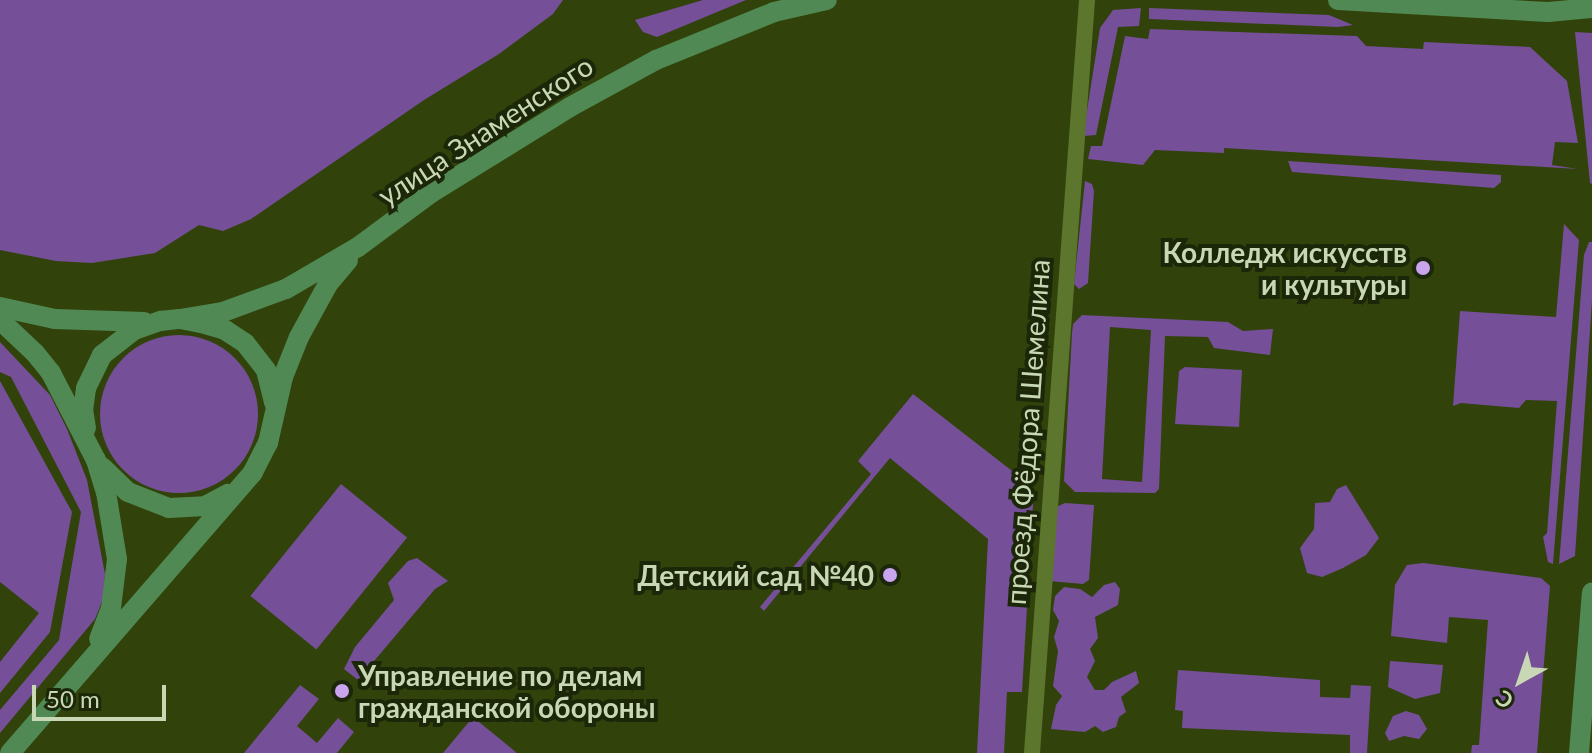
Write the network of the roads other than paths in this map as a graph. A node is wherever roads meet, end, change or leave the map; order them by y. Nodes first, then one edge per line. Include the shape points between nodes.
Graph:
1 (827, 0) edge
2 (1087, 0) edge
3 (1338, 0) edge
4 (1592, 8) edge
5 (358, 247) junction
6 (0, 307) edge
7 (0, 320) edge
8 (170, 320) junction
9 (273, 423) junction
10 (87, 437) junction
11 (96, 460) junction
12 (245, 482) junction
13 (1592, 593) edge
14 (82, 666) junction
15 (1584, 752) edge
16 (10, 753) edge
17 (1032, 753) edge

1 - 5 main road, улица Знаменского via 722,31 615,80 431,193
2 - 17 street, проезд Фёдора Шемелина
3 - 4 main road via 1548,12
5 - 8 main road, улица Знаменского via 252,303
5 - 9 main road via 307,319 290,358
6 - 8 main road via 55,319
7 - 10 main road via 43,363
8 - 9 main road via 225,330 257,356 272,387
8 - 10 main road via 134,330 102,355 86,388
9 - 12 main road via 261,458
10 - 11 main road
11 - 12 main road via 128,492 169,508 205,506
11 - 14 main road via 114,530 116,585 106,625
12 - 14 main road
13 - 15 main road
14 - 16 main road

